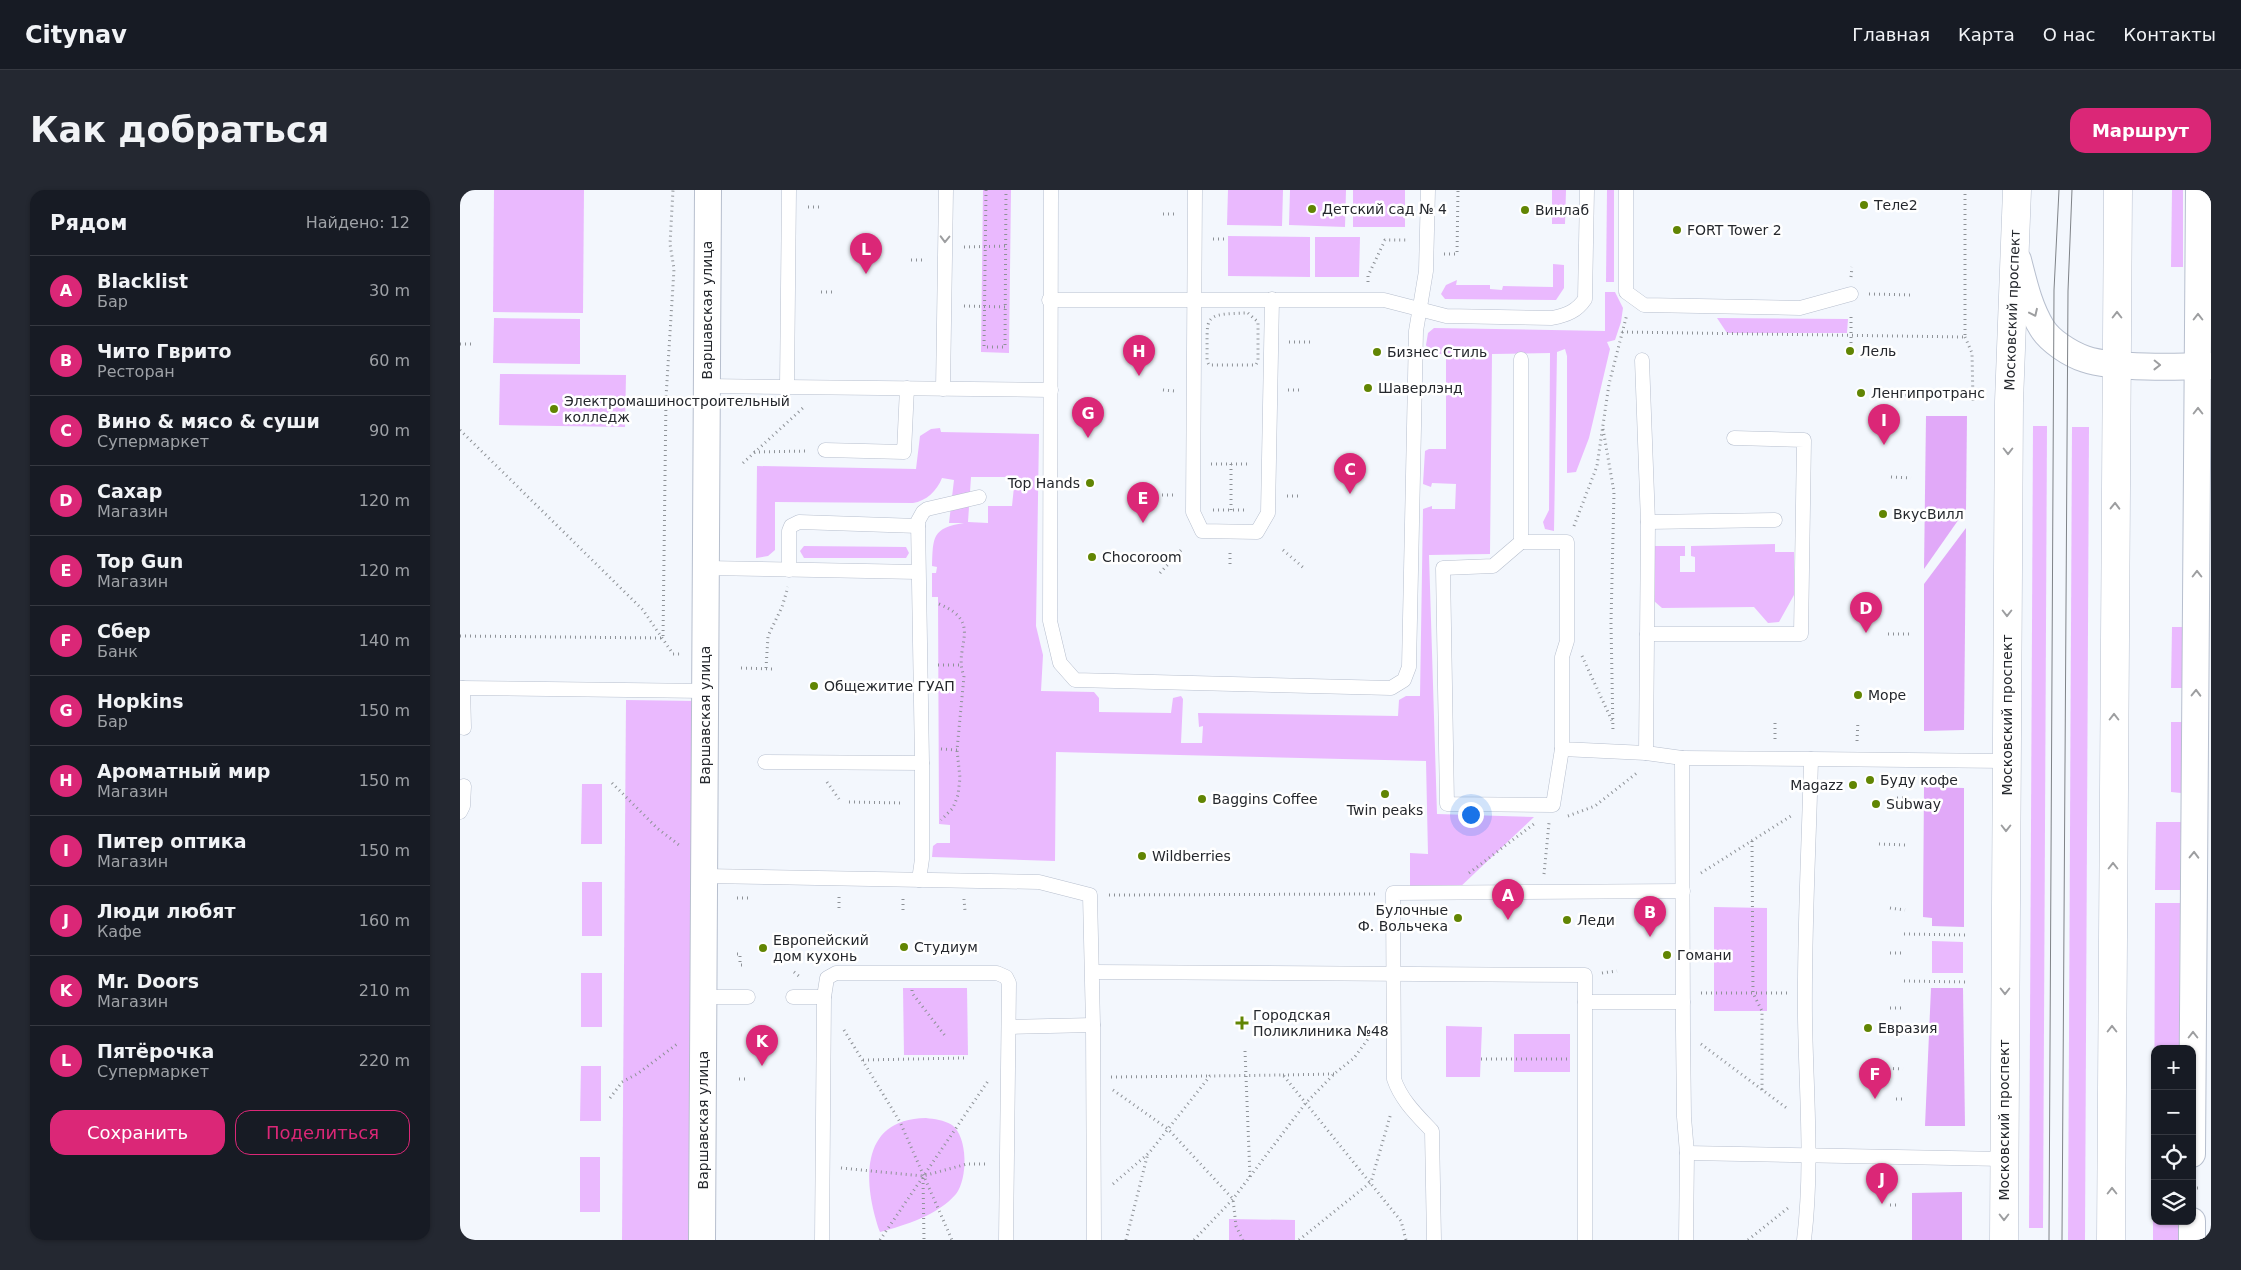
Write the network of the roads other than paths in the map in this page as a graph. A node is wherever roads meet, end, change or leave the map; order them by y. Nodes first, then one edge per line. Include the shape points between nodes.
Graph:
1 (708, 190) edge
2 (789, 190) edge
3 (946, 190) edge
4 (1051, 190) edge
5 (1195, 190) edge
6 (1428, 190) edge
7 (1587, 190) edge
8 (1626, 190) edge
9 (2017, 190) edge
10 (2118, 190) edge
11 (2199, 190) edge
12 (2015, 249) junction
13 (1851, 294) road end
14 (1194, 299) junction
15 (1272, 299) junction
16 (1050, 300) junction
17 (1420, 309) junction
18 (1521, 359) dead end
19 (1642, 360) dead end
20 (2117, 364) junction
21 (2205, 366) edge
22 (707, 386) junction
23 (787, 387) junction
24 (907, 388) junction
25 (942, 389) junction
26 (1051, 390) junction
27 (1734, 438) dead end
28 (825, 450) road end
29 (979, 497) dead end
30 (1775, 520) dead end
31 (1648, 522) junction
32 (918, 526) junction
33 (1521, 542) junction
34 (706, 568) junction
35 (790, 570) junction
36 (918, 572) junction
37 (1647, 634) junction
38 (462, 688) edge
39 (705, 691) junction
40 (464, 728) dead end
41 (1562, 749) junction
42 (1646, 753) junction
43 (1682, 758) junction
44 (1811, 759) junction
45 (2006, 761) junction
46 (765, 762) dead end
47 (922, 763) junction
48 (464, 786) dead end
49 (460, 812) edge
50 (704, 876) junction
51 (919, 880) junction
52 (1682, 890) junction
53 (2202, 898) edge
54 (1093, 972) junction
55 (1393, 975) junction
56 (704, 997) junction
57 (748, 997) dead end
58 (793, 997) dead end
59 (824, 997) junction
60 (1585, 1002) junction
61 (1683, 1002) junction
62 (1093, 1025) junction
63 (1009, 1027) junction
64 (2193, 1135) edge
65 (1687, 1153) junction
66 (1808, 1156) junction
67 (2004, 1159) junction
68 (2192, 1225) edge
69 (702, 1240) edge
70 (822, 1240) edge
71 (1006, 1240) edge
72 (1094, 1240) edge
73 (1434, 1240) edge
74 (1585, 1240) edge
75 (1686, 1240) edge
76 (1804, 1240) edge
77 (2004, 1240) edge
78 (2111, 1240) edge
79 (2192, 1240) edge

1 - 22 street, Варшавская улица
2 - 23 lane
3 -> 25 lane
4 - 16 lane
5 - 14 lane
6 - 17 lane via 1426,271
7 - 17 lane via 1587,288 1580,307 1567,315 1552,318 1446,316
8 - 13 lane via 1626,292 1644,305 1800,308
9 - 12 main road, Московский проспект
20 -> 10 main road
21 -> 11 street
12 -> 20 street via 2025,288 2043,330 2067,350 2085,359
12 -> 45 main road, Московский проспект via 2009,402
14 - 15 lane
14 - 15 lane via 1193,510 1202,531 1256,532 1268,510
14 - 16 lane
15 - 17 lane via 1384,300
16 - 26 lane
17 - 26 lane via 1416,331 1409,667 1404,680 1391,688 1075,680 1060,663 1050,621
18 - 33 lane
19 - 31 lane
20 -> 21 street
78 -> 20 main road
53 -> 21 street
22 - 23 lane
22 - 34 street, Варшавская улица
23 - 24 lane
24 - 25 lane
24 - 28 lane via 904,452
25 - 26 lane
27 - 37 lane via 1804,440 1802,634
29 - 32 lane via 927,509
30 - 31 lane
31 - 37 lane
32 - 35 lane via 799,522 789,531
32 - 36 lane
33 - 41 lane via 1567,542
33 - 41 lane via 1493,566 1443,568 1447,804 1553,805
34 - 35 lane
34 - 39 street, Варшавская улица
35 - 36 lane
36 - 47 lane
37 - 42 lane
38 - 39 lane
38 - 40 lane
39 - 50 street, Варшавская улица
41 - 42 lane
42 - 43 lane
43 - 44 lane
43 - 52 lane
44 - 45 lane
44 - 66 lane via 1805,993
45 -> 67 main road, Московский проспект
46 - 47 lane
47 - 51 lane
48 - 49 lane
50 - 51 lane
50 - 56 street, Варшавская улица
51 - 54 lane via 1039,882 1090,895
52 - 55 lane via 1393,893
52 - 61 lane
64 -> 53 street
54 - 55 lane
54 - 62 lane
55 - 60 lane via 1585,975
55 - 73 lane via 1394,1079 1398,1090 1432,1131
56 - 57 lane
56 - 69 street, Варшавская улица
58 - 59 lane
59 - 63 lane via 827,978 836,973 997,973 1006,977 1009,984
59 - 70 lane
60 - 61 lane
60 - 74 lane
61 - 65 lane
62 - 63 lane
62 - 72 lane
63 - 71 lane
65 - 66 lane
65 - 75 lane
66 - 67 lane
66 - 76 lane
67 -> 77 main road, Московский проспект
68 - 79 street

